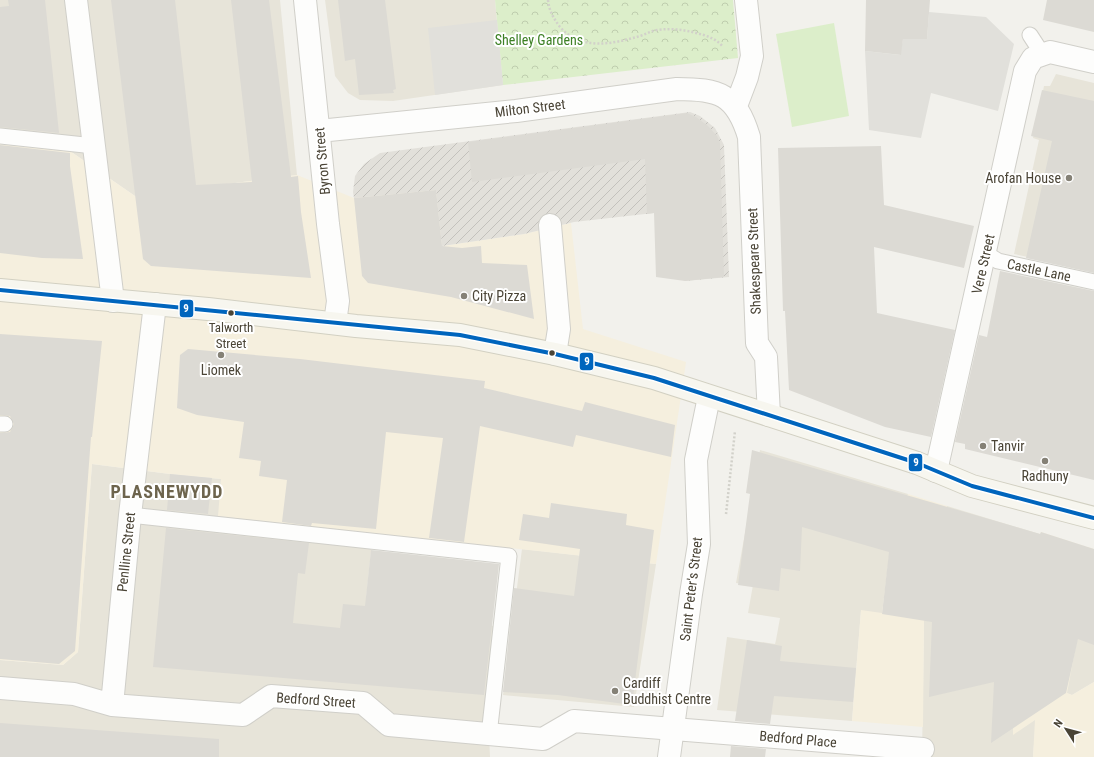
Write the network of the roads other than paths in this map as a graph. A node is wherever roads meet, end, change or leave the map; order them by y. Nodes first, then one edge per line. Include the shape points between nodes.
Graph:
1 (76, 0) edge
2 (306, 0) edge
3 (746, 0) edge
4 (1030, 35) dead end
5 (1038, 57) junction
6 (1094, 62) edge
7 (736, 106) junction
8 (319, 131) junction
9 (0, 136) edge
10 (94, 146) junction
11 (550, 224) dead end
12 (985, 253) junction
13 (1094, 282) edge
14 (0, 290) edge
15 (114, 301) junction
16 (155, 304) junction
17 (336, 323) junction
18 (555, 354) junction
19 (709, 397) junction
20 (769, 416) junction
21 (936, 471) junction
22 (130, 515) junction
23 (1094, 518) edge
24 (0, 688) edge
25 (112, 705) junction
26 (673, 728) junction
27 (489, 735) junction
28 (923, 749) dead end
29 (669, 757) edge

1 - 10 street
2 - 8 street, Byron Street
3 - 7 street via 752,56
4 - 5 lane
5 - 6 street via 1050,52
5 - 12 street, Vere Street via 1025,70
7 - 8 street, Milton Street via 719,93 677,88 516,111
7 - 20 street, Shakespeare Street via 744,118 749,137 757,343 766,357
8 - 17 street, Byron Street via 338,301
9 - 10 lane
10 - 15 street
11 - 18 street via 559,330
12 - 13 lane, Castle Lane via 998,261
12 - 21 street, Vere Street
14 - 15 main road
15 - 16 main road
16 - 17 main road
16 - 22 street, Penlline Street
17 - 18 main road via 460,336
18 - 19 main road via 654,378
19 - 20 main road
19 - 26 street, Saint Peter's Street via 696,460 699,544
20 - 21 main road
21 - 23 main road via 972,486
22 - 25 street, Penlline Street
22 - 27 lane via 509,556
24 - 25 street, Bedford Street via 74,694
25 - 27 street, Bedford Street via 243,715 271,696 363,703 389,726
26 - 27 street, Bedford Street via 574,721 543,739
26 - 28 street, Bedford Place
26 - 29 street, Saint Peter's Street

